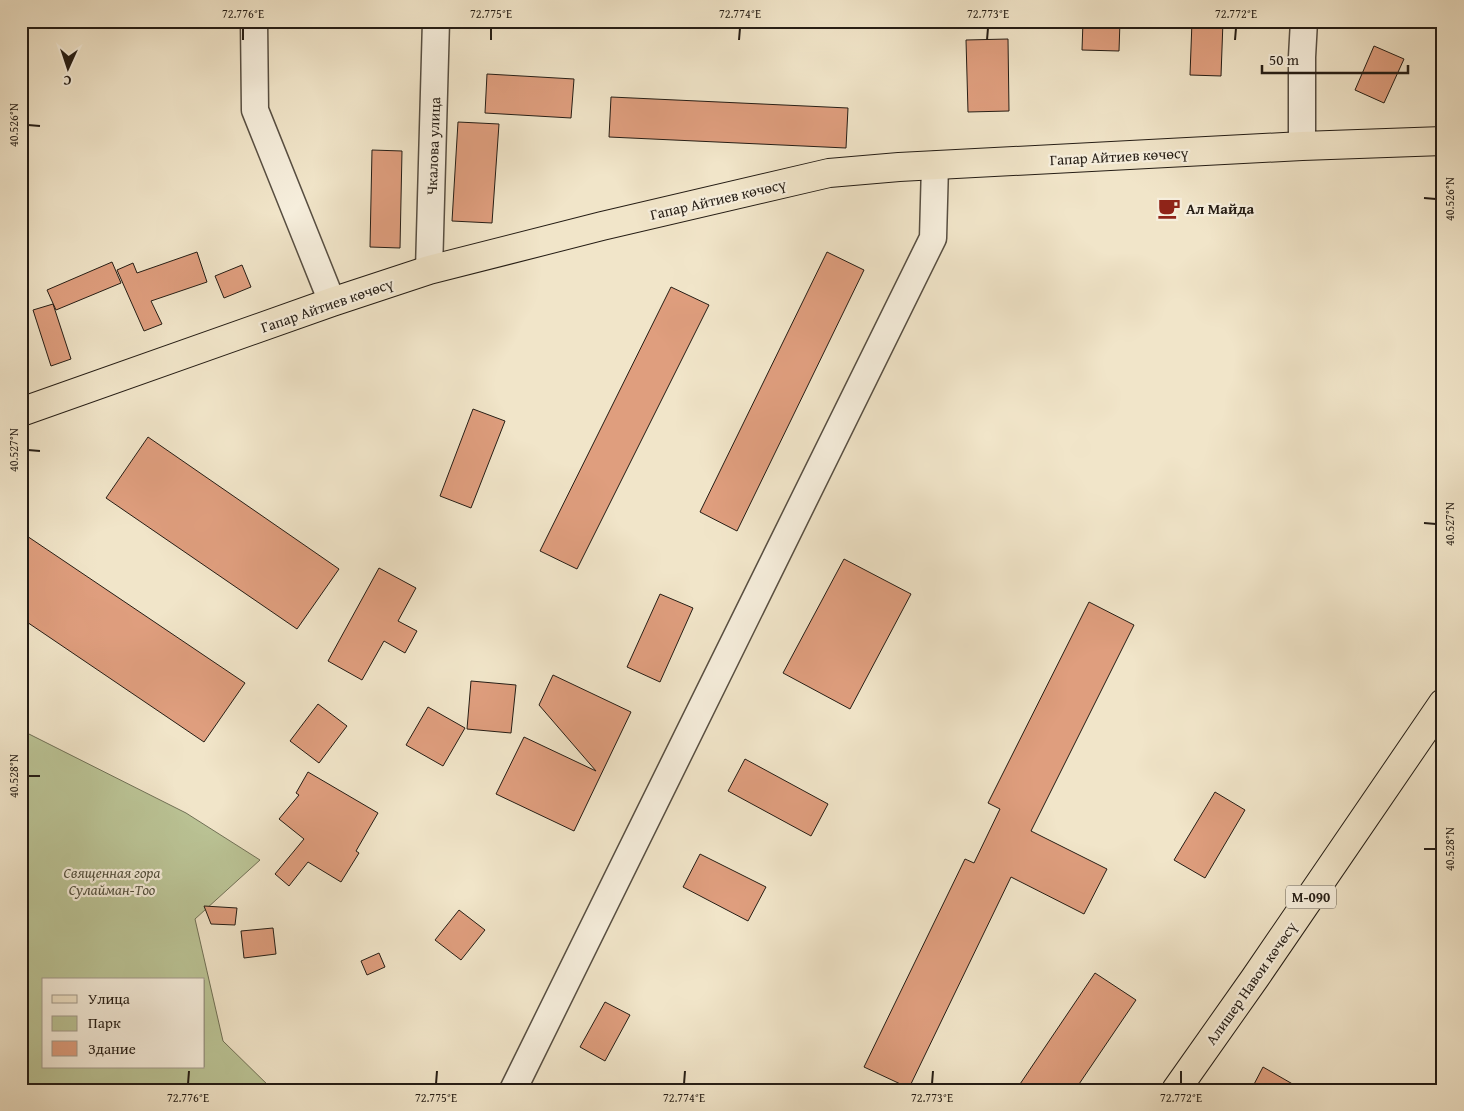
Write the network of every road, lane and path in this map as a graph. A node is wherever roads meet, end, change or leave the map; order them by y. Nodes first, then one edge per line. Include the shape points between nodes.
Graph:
1 (254, 21) edge
2 (436, 21) edge
3 (1304, 21) edge
4 (1443, 141) edge
5 (1302, 146) junction
6 (935, 165) junction
7 (429, 270) junction
8 (332, 302) junction
9 (21, 412) edge
10 (1443, 703) edge
11 (513, 1090) edge
12 (1176, 1090) edge

1 - 8 street via 254,110
2 - 7 street, Чкалова улица
3 - 5 street
4 - 5 main road, Гапар Айтиев көчөсү
5 - 6 main road, Гапар Айтиев көчөсү
6 - 7 main road, Гапар Айтиев көчөсү via 829,172
6 - 11 street via 933,238
7 - 8 main road, Гапар Айтиев көчөсү
8 - 9 main road, Гапар Айтиев көчөсү
10 - 12 main road, Алишер Навои көчөсү / М-090

